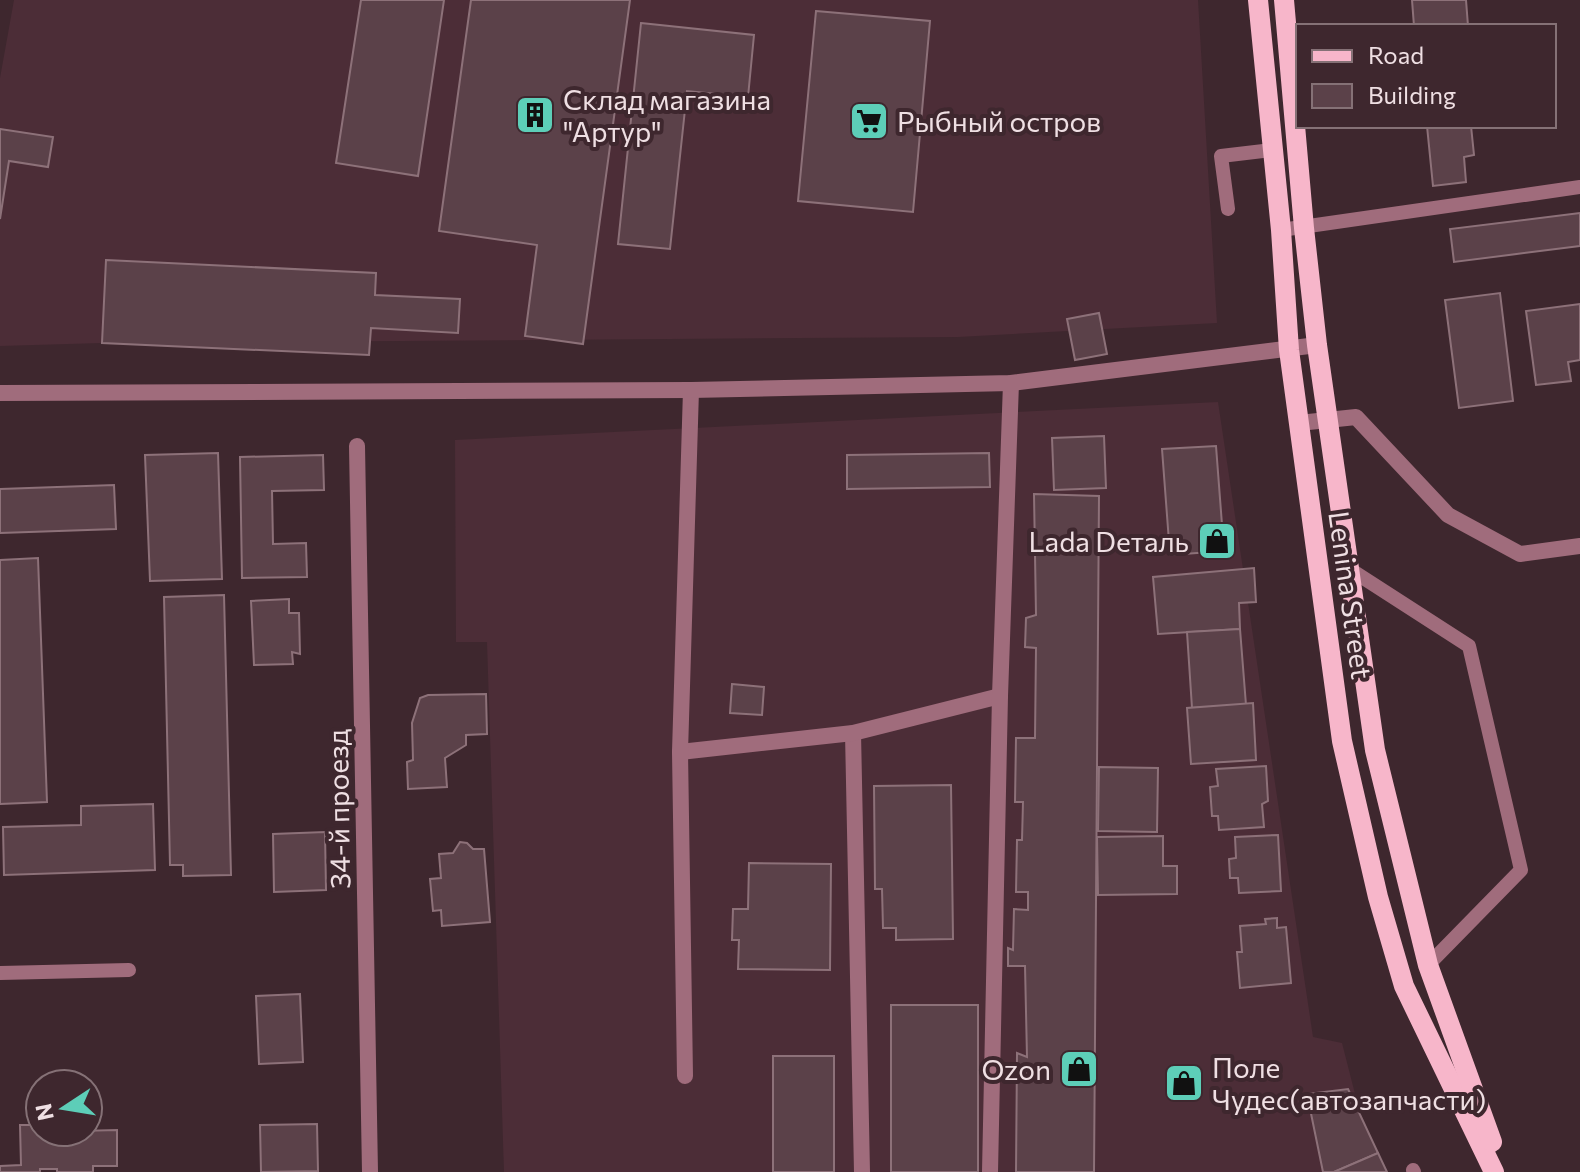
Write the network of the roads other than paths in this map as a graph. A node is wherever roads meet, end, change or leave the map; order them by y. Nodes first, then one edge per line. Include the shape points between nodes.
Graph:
1 (1258, 0) edge
2 (1284, 0) edge
3 (1272, 150) junction
4 (1580, 187) edge
5 (1228, 209) dead end
6 (1304, 228) junction
7 (1281, 230) junction
8 (1317, 345) junction
9 (1289, 350) junction
10 (1011, 383) junction
11 (691, 390) junction
12 (0, 393) edge
13 (1327, 419) junction
14 (1299, 423) junction
15 (357, 446) dead end
16 (1580, 546) edge
17 (1348, 568) junction
18 (1000, 696) junction
19 (853, 733) junction
20 (680, 752) junction
21 (1428, 965) junction
22 (129, 970) dead end
23 (0, 973) edge
24 (685, 1076) dead end
25 (370, 1172) edge
26 (862, 1172) edge
27 (990, 1172) edge
28 (1494, 1172) edge
29 (1503, 1172) edge

1 - 3 main road, Lenina Street
2 - 6 main road, Lenina Street
3 - 5 lane via 1221,156
3 - 7 main road, Lenina Street
4 - 6 lane
6 - 7 lane
6 - 8 main road, Lenina Street
7 - 9 main road, Lenina Street
8 - 9 street
8 - 13 main road, Lenina Street
9 - 10 street
9 - 14 main road, Lenina Street
10 - 11 street
10 - 18 street
11 - 12 street
11 - 20 street
13 - 14 street
13 - 16 street via 1356,417 1448,515 1520,554
13 - 17 main road, Lenina Street
14 - 28 main road, Lenina Street via 1342,741 1378,897 1404,986
15 - 25 street, 34-й проезд
17 - 21 main road, Lenina Street via 1375,750
17 - 21 lane via 1469,646 1521,870
18 - 19 street
18 - 27 street
19 - 20 street
19 - 26 street
20 - 24 street
21 - 29 main road, Lenina Street
22 - 23 lane

